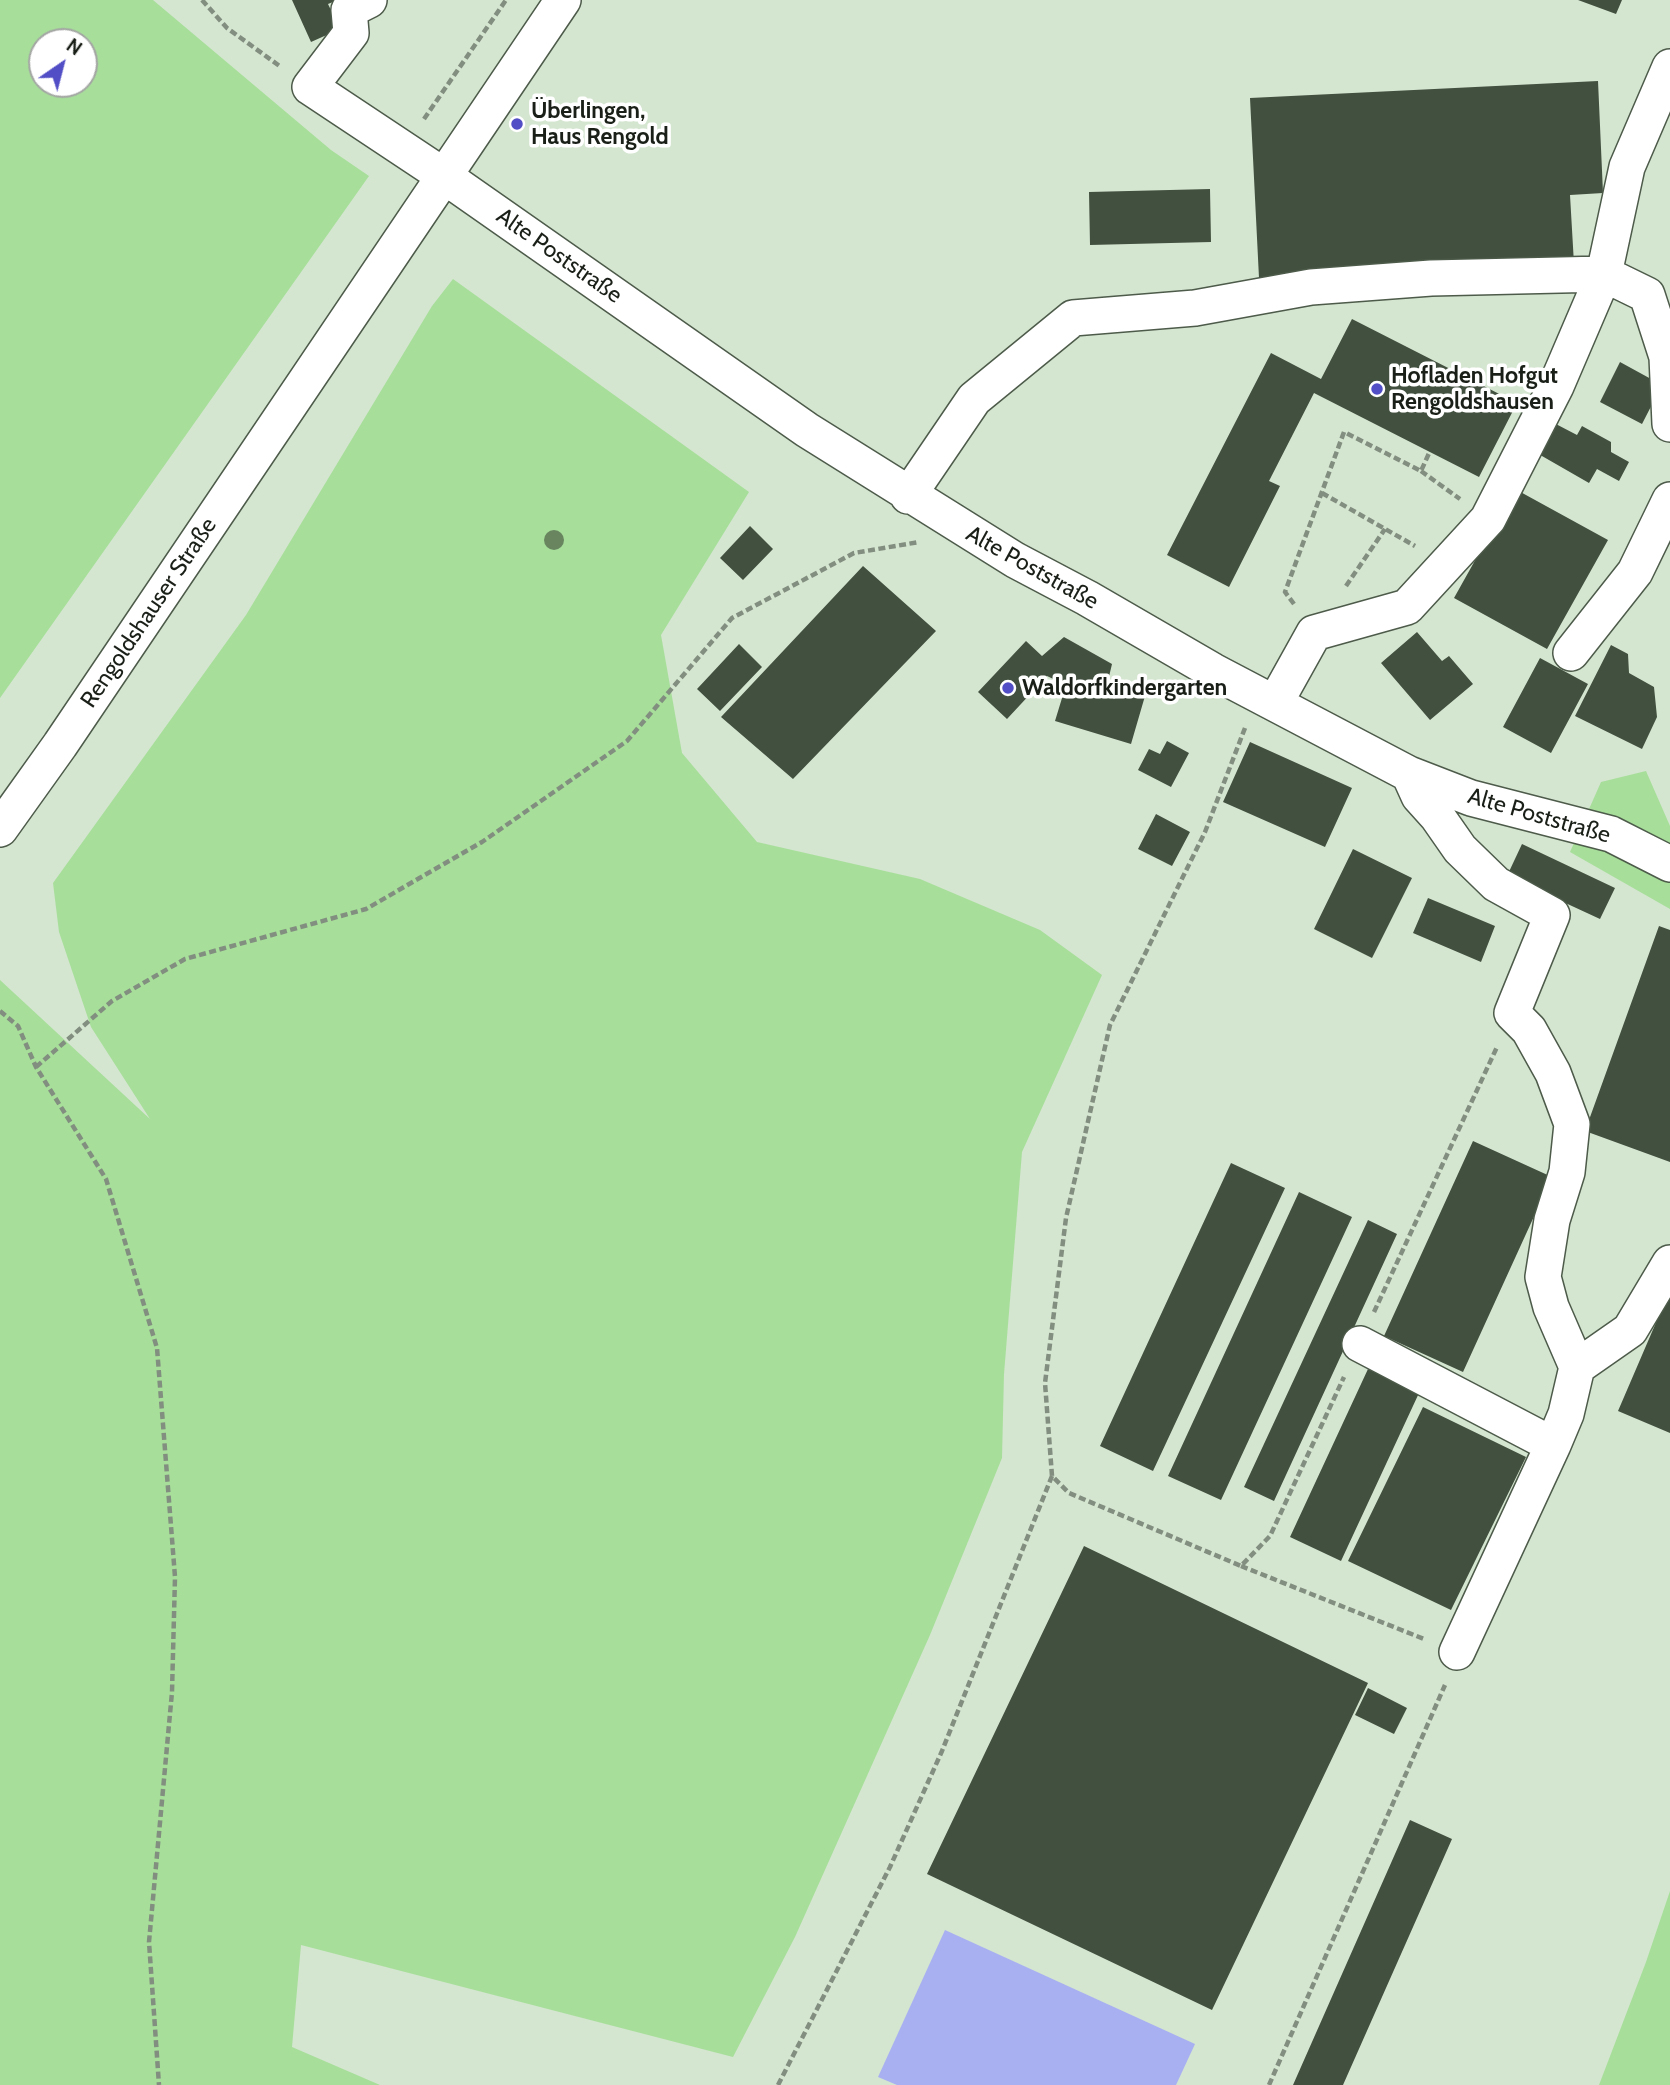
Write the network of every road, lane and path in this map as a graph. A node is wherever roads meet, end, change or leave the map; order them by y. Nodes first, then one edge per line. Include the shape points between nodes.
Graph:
1 (202, 0) edge
2 (369, 0) edge
3 (506, 0) edge
4 (562, 0) edge
5 (1670, 67) edge
6 (310, 87) junction
7 (437, 102) dead end
8 (444, 176) junction
9 (1604, 274) junction
10 (1670, 424) edge
11 (1430, 451) dead end
12 (1421, 471) junction
13 (1322, 493) junction
14 (908, 496) junction
15 (1670, 500) edge
16 (946, 519) junction
17 (1488, 519) junction
18 (1385, 529) junction
19 (1447, 564) junction
20 (1314, 633) junction
21 (1571, 653) dead end
22 (1275, 703) junction
23 (1409, 774) junction
24 (0, 830) edge
25 (1670, 864) edge
26 (0, 1011) edge
27 (1513, 1013) junction
28 (36, 1067) junction
29 (1670, 1264) edge
30 (1360, 1344) junction
31 (1577, 1367) junction
32 (1553, 1445) junction
33 (1052, 1476) junction
34 (1241, 1566) junction
35 (1457, 1652) junction
36 (159, 2085) edge
37 (778, 2085) edge
38 (1269, 2085) edge

1 - 6 path via 227,28
2 - 6 street via 349,10 351,33
3 - 7 path
4 - 8 street, Rengoldshauser Straße
5 - 9 street via 1627,167
6 - 8 street, Alte Poststraße
8 - 14 street, Alte Poststraße
8 - 24 street, Rengoldshauser Straße
9 - 10 street via 1647,295 1667,357
9 - 14 street via 1431,278 1311,287 1195,307 1073,318 974,400
9 - 17 street via 1556,386
11 - 12 path
12 - 13 path via 1344,432
12 - 17 path
13 - 18 path
13 - 20 path via 1285,592
14 - 16 street, Alte Poststraße
15 - 21 street via 1635,572
16 - 22 street, Alte Poststraße
16 - 28 path via 936,539 854,553 732,618 627,741 482,842 366,909 185,960 112,1001
17 - 19 street
18 - 19 path
18 - 20 path
19 - 20 street via 1407,607
20 - 22 street
22 - 23 street, Alte Poststraße
22 - 33 path via 1246,725 1205,832 1110,1025 1066,1218 1045,1383
23 - 25 street, Alte Poststraße via 1471,798 1611,834
23 - 27 street via 1419,796 1460,849 1496,884 1552,915
26 - 28 path via 18,1026
27 - 30 path
27 - 31 street via 1530,1030 1553,1073 1572,1124 1567,1172 1552,1220 1543,1277
28 - 36 path via 106,1179 158,1348 175,1577 172,1692 149,1942
29 - 31 street via 1630,1330
30 - 32 street
30 - 34 path via 1270,1536
31 - 32 street
32 - 35 street
33 - 34 path via 1069,1493
33 - 37 path via 942,1751 890,1867
34 - 35 path
35 - 38 path

